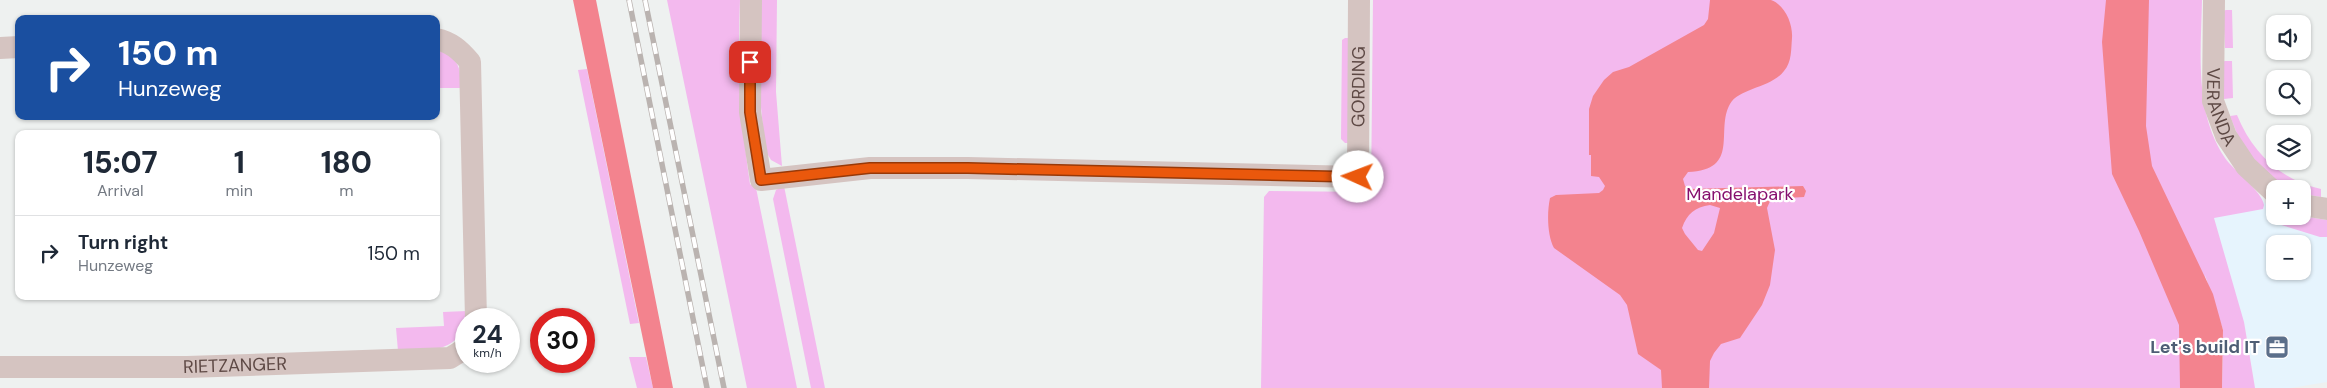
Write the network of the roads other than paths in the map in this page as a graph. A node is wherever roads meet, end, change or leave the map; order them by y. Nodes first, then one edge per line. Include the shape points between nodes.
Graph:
1 (751, 0) edge
2 (1358, 0) edge
3 (2214, 0) edge
4 (440, 40) edge
5 (15, 47) edge
6 (0, 48) edge
7 (2266, 185) edge
8 (2311, 206) edge
9 (2327, 209) edge
10 (476, 308) edge
11 (455, 355) edge
12 (0, 367) edge

1 - 2 street, GORDING via 750,112 761,180 870,168 1358,177
3 - 7 street, VERANDA via 2213,101 2226,136 2246,166
4 - 10 street via 462,52 470,62
5 - 6 street
8 - 9 street
11 - 12 street, RIETZANGER via 450,358 188,367

